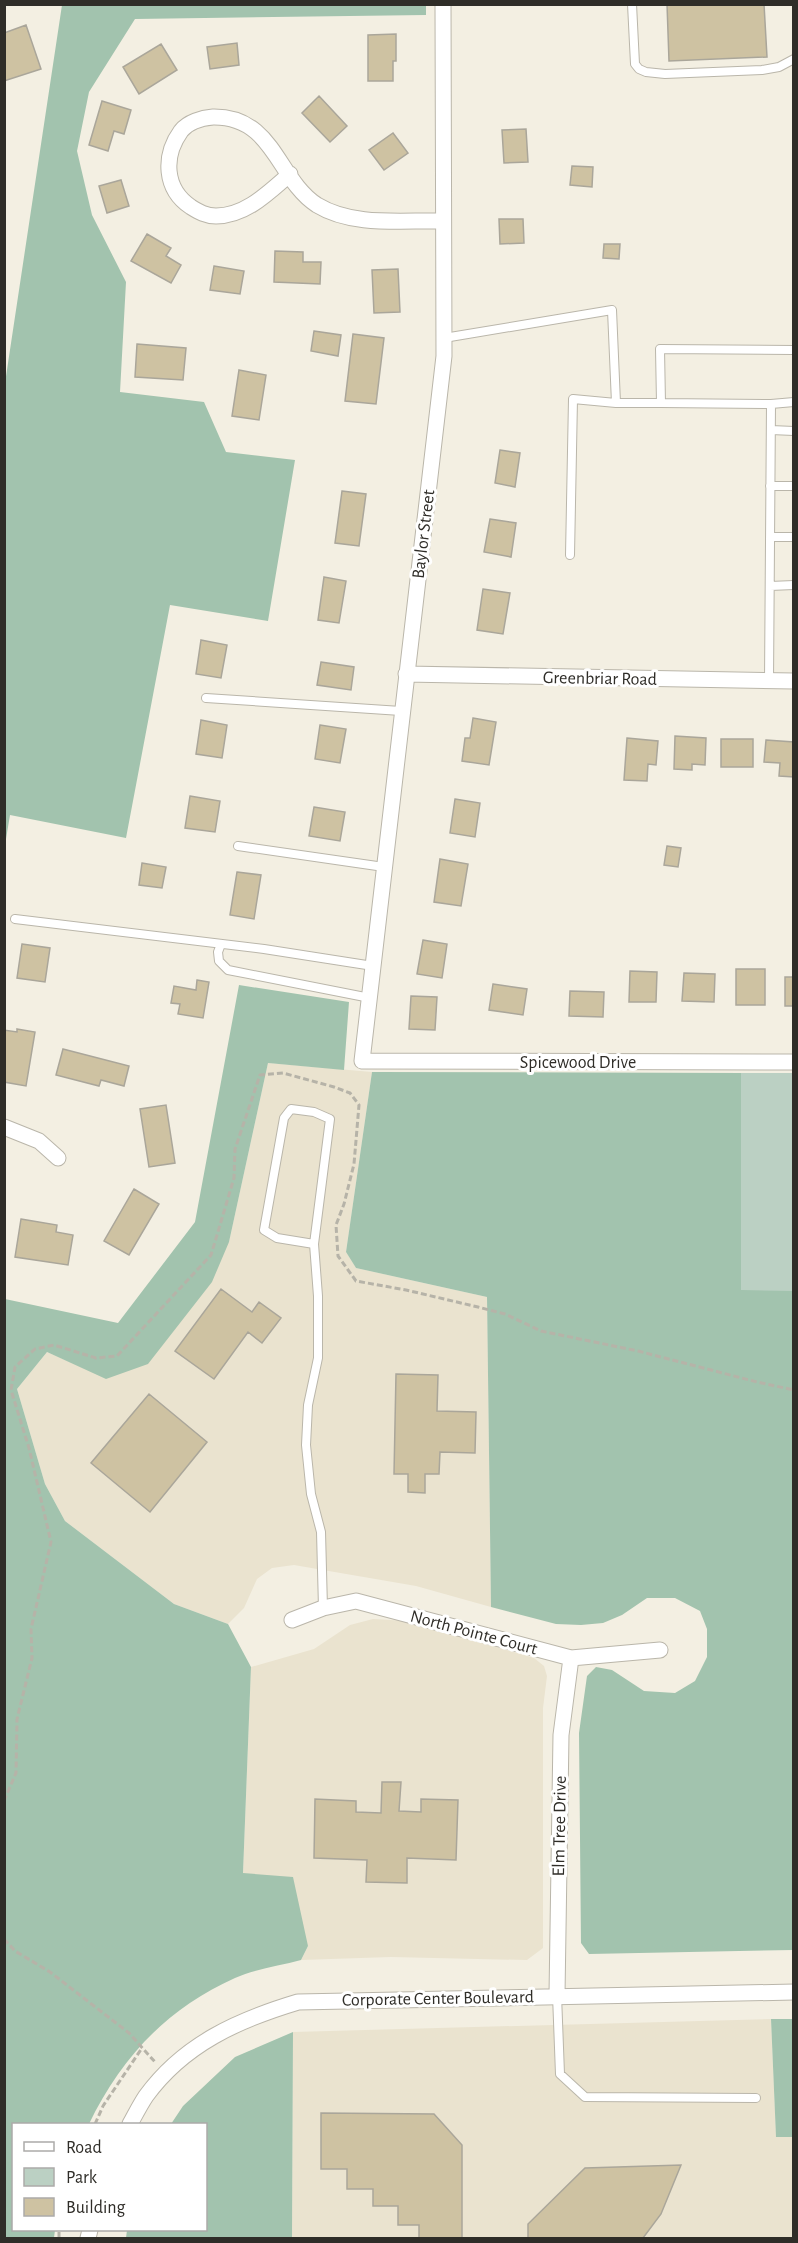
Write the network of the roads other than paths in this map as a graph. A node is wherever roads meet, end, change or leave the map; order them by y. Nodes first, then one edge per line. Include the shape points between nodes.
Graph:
1 (442, 4) edge
2 (632, 4) edge
3 (794, 59) edge
4 (290, 174) junction
5 (442, 221) junction
6 (444, 338) junction
7 (794, 350) edge
8 (794, 402) edge
9 (616, 403) junction
10 (661, 403) junction
11 (771, 404) junction
12 (771, 430) junction
13 (794, 431) edge
14 (770, 486) junction
15 (794, 486) edge
16 (770, 537) junction
17 (794, 537) edge
18 (570, 555) dead end
19 (794, 585) edge
20 (770, 586) junction
21 (406, 674) junction
22 (770, 681) junction
23 (794, 681) edge
24 (206, 698) dead end
25 (401, 711) junction
26 (238, 846) dead end
27 (384, 867) junction
28 (15, 919) dead end
29 (221, 944) junction
30 (373, 966) junction
31 (370, 998) junction
32 (363, 1061) joint
33 (794, 1062) edge
34 (4, 1127) edge
35 (58, 1158) dead end
36 (314, 1244) junction
37 (323, 1608) junction
38 (292, 1620) dead end
39 (660, 1650) dead end
40 (571, 1658) junction
41 (794, 1992) edge
42 (557, 1995) junction
43 (756, 2098) dead end
44 (131, 2123) edge

1 - 5 street, Baylor Street
2 - 3 lane via 635,64 646,72 762,70
4 - 4 street via 245,123 219,117 202,118 182,129 168,166 170,183 182,200 202,214 217,216 257,202
4 - 5 street via 317,204 352,219
5 - 6 street, Baylor Street
6 - 9 lane via 612,310
6 - 21 street, Baylor Street
7 - 10 lane via 660,349
8 - 11 lane
9 - 10 lane
9 - 18 lane via 573,399
10 - 11 lane
11 - 12 lane
12 - 13 lane
12 - 14 lane
14 - 15 lane
14 - 16 lane
16 - 17 lane
16 - 20 lane
19 - 20 lane
20 - 22 lane
21 - 22 street, Greenbriar Road
21 - 25 street, Baylor Street
22 - 23 street, Greenbriar Road
24 - 25 lane
25 - 27 street, Baylor Street
26 - 27 lane
27 - 30 street, Baylor Street
28 - 29 lane
29 - 30 lane
29 - 31 lane via 219,961 228,970
30 - 31 street, Baylor Street
31 - 32 street, Baylor Street
32 - 33 street, Spicewood Drive
34 - 35 street via 39,1141
36 - 36 lane via 330,1119 291,1109 284,1118 264,1230 278,1238
36 - 37 lane via 318,1358 308,1405 306,1445 311,1494 321,1532
37 - 38 street, North Pointe Court
37 - 40 street, North Pointe Court via 356,1602
39 - 40 street, North Pointe Court
40 - 42 street, Elm Tree Drive via 561,1735
41 - 42 street, Corporate Center Boulevard
42 - 43 lane via 560,2074 585,2097
42 - 44 street, Corporate Center Boulevard via 298,2002 229,2026 186,2054 146,2096

